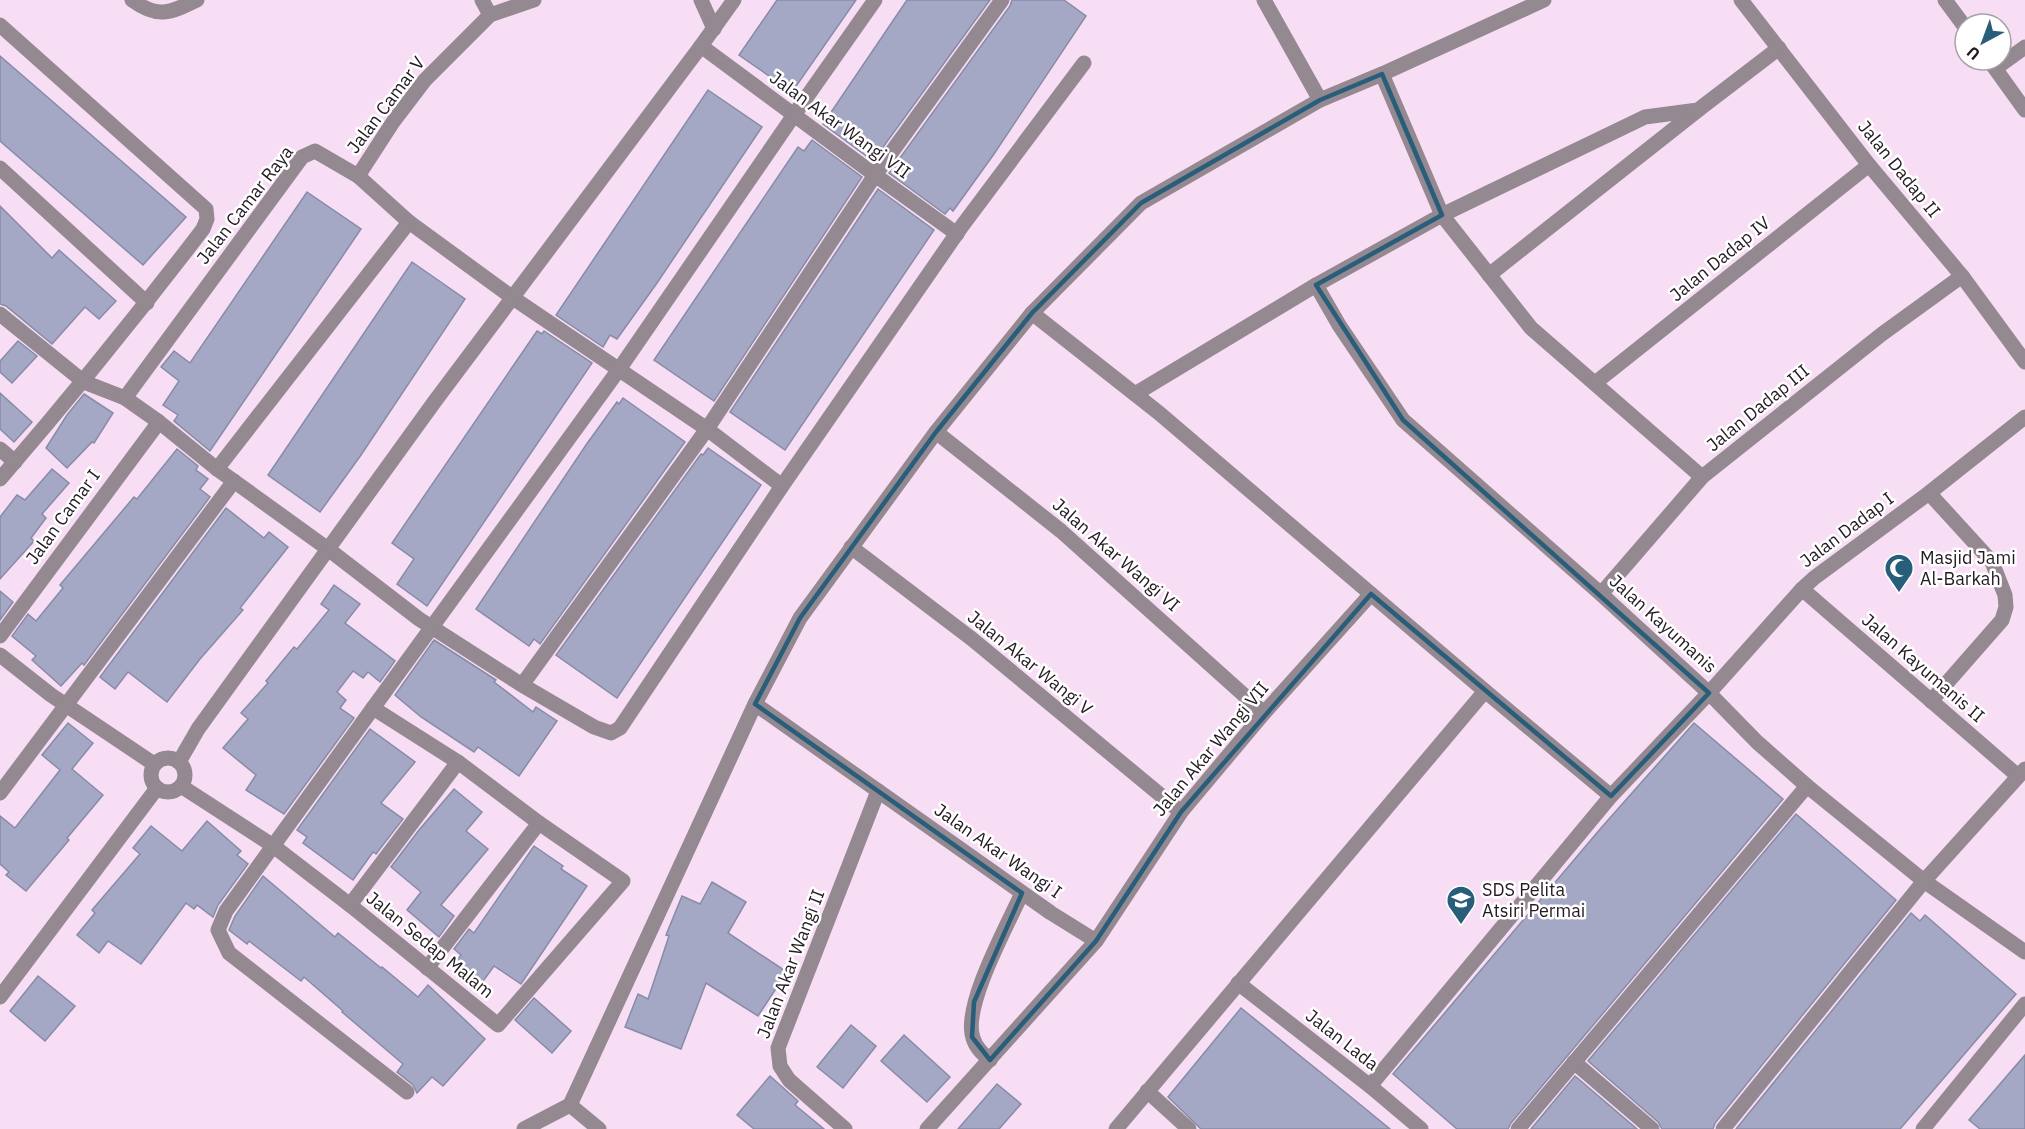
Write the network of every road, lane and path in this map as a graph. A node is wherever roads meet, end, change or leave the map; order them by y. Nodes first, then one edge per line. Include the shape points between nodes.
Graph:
1 (132, 0) edge
2 (197, 0) edge
3 (482, 0) edge
4 (534, 0) edge
5 (700, 0) edge
6 (734, 0) edge
7 (875, 0) edge
8 (1002, 0) edge
9 (1264, 0) edge
10 (1544, 0) edge
11 (1741, 0) edge
12 (490, 15) junction
13 (0, 25) edge
14 (714, 29) junction
15 (701, 46) junction
16 (1779, 48) junction
17 (1084, 63) dead end
18 (1998, 72) edge
19 (1382, 74) junction
20 (1320, 100) junction
21 (1698, 110) junction
22 (2025, 110) edge
23 (794, 115) junction
24 (1869, 165) junction
25 (0, 168) edge
26 (875, 175) junction
27 (358, 176) junction
28 (1442, 215) junction
29 (409, 222) junction
30 (957, 234) junction
31 (1489, 275) junction
32 (1962, 276) junction
33 (1316, 285) junction
34 (513, 298) junction
35 (147, 303) junction
36 (1032, 313) junction
37 (0, 314) edge
38 (2025, 362) edge
39 (620, 368) junction
40 (84, 382) junction
41 (1595, 383) junction
42 (1135, 394) junction
43 (125, 398) junction
44 (2025, 417) edge
45 (159, 422) junction
46 (707, 429) junction
47 (936, 432) junction
48 (0, 449) edge
49 (15, 462) junction
50 (217, 469) junction
51 (1702, 477) junction
52 (0, 478) edge
53 (234, 481) junction
54 (782, 486) junction
55 (1929, 493) junction
56 (851, 547) junction
57 (328, 549) junction
58 (1802, 590) junction
59 (1371, 594) junction
60 (1601, 594) junction
61 (431, 628) junction
62 (0, 636) edge
63 (0, 655) edge
64 (522, 685) junction
65 (1485, 691) junction
66 (1709, 693) junction
67 (1931, 701) junction
68 (755, 704) junction
69 (65, 705) junction
70 (373, 708) junction
71 (1264, 713) junction
72 (179, 762) junction
73 (458, 762) junction
74 (154, 764) junction
75 (2022, 772) edge
76 (181, 786) junction
77 (1807, 786) junction
78 (157, 788) junction
79 (878, 791) junction
80 (0, 793) edge
81 (1611, 796) junction
82 (1181, 812) junction
83 (539, 823) junction
84 (272, 845) junction
85 (1924, 881) junction
86 (1022, 893) junction
87 (350, 905) junction
88 (1096, 941) junction
89 (2025, 952) edge
90 (427, 968) junction
91 (1238, 983) junction
92 (0, 997) edge
93 (2025, 1004) edge
94 (990, 1060) junction
95 (1574, 1062) junction
96 (1370, 1086) junction
97 (1147, 1091) junction
98 (407, 1092) dead end
99 (570, 1105) junction
100 (524, 1129) edge
101 (599, 1129) edge
102 (845, 1129) edge
103 (927, 1129) edge
104 (1116, 1129) edge
105 (1190, 1129) edge
106 (1421, 1129) edge
107 (1518, 1129) edge
108 (1652, 1129) edge
109 (1723, 1129) edge
110 (1923, 1129) edge

1 - 2 street via 147,11 164,13
3 - 12 street
4 - 12 street, Jalan Camar V
5 - 14 street
6 - 14 street
7 - 23 street
8 - 26 street
9 - 20 street
10 - 19 street
11 - 16 street, Jalan Dadap II
12 - 27 street, Jalan Camar V via 425,80
13 - 35 street via 206,210 203,229
14 - 15 street
15 - 23 street, Jalan Akar Wangi VII
15 - 34 street
16 - 21 street
16 - 24 street, Jalan Dadap II
17 - 30 street
18 - 22 street
19 - 20 street
19 - 28 street
20 - 36 street via 1142,202
21 - 28 street via 1645,117
21 - 31 street
23 - 26 street, Jalan Akar Wangi VII
23 - 39 street
24 - 32 street, Jalan Dadap II
24 - 41 street, Jalan Dadap IV
25 - 35 street
26 - 30 street, Jalan Akar Wangi VII
26 - 46 street
27 - 29 street, Jalan Camar Raya
27 - 43 street, Jalan Camar Raya via 315,151 302,157
28 - 31 street
28 - 33 street
29 - 34 street, Jalan Camar Raya
29 - 50 street
30 - 54 street
31 - 41 street via 1531,328
32 - 38 street, Jalan Dadap II
32 - 51 street, Jalan Dadap III via 1882,334
33 - 42 street
33 - 60 street, Jalan Kayumanis via 1403,420
34 - 39 street, Jalan Camar Raya
34 - 57 street
35 - 40 street
36 - 42 street
36 - 47 street
37 - 40 street
39 - 46 street, Jalan Camar Raya
39 - 61 street
40 - 43 street
40 - 49 street
41 - 51 street
42 - 59 street
43 - 45 street
44 - 55 street, Jalan Dadap I
45 - 50 street
45 - 62 street, Jalan Camar I
46 - 54 street, Jalan Camar Raya
46 - 64 street
47 - 56 street
47 - 71 street, Jalan Akar Wangi VI via 1061,531
48 - 49 street
49 - 52 street
50 - 53 street
51 - 60 street, Jalan Dadap III
53 - 57 street
53 - 69 street
54 - 64 street via 620,728 611,733 594,727
55 - 58 street, Jalan Dadap I
55 - 67 street via 1992,562 2006,607 2002,620
56 - 68 street via 800,618
56 - 82 street, Jalan Akar Wangi V via 972,639
57 - 61 street
57 - 72 street via 198,729
58 - 66 street, Jalan Dadap I
58 - 67 street, Jalan Kayumanis II
59 - 65 street
59 - 71 street, Jalan Akar Wangi VII
60 - 66 street, Jalan Kayumanis
61 - 64 street
61 - 70 street
63 - 69 street
65 - 81 street
65 - 91 street
66 - 77 street, Jalan Kayumanis
66 - 81 street, Jalan Dadap I
67 - 75 street, Jalan Kayumanis II
68 - 79 street, Jalan Akar Wangi I
68 - 99 street
69 - 74 street
69 - 80 street
70 - 73 street
70 - 84 street
71 - 82 street, Jalan Akar Wangi VII
72 - 74 street via 171,758
72 - 76 street via 184,769
73 - 83 street
73 - 87 street
74 - 78 street via 151,781
75 - 85 street
76 - 78 street via 165,792
76 - 84 street, Jalan Sedap Malam
77 - 85 street, Jalan Kayumanis
77 - 95 street
78 - 92 street
79 - 86 street, Jalan Akar Wangi I
79 - 102 street, Jalan Akar Wangi II via 778,1048 780,1066 789,1080
81 - 96 street, Jalan Dadap I
82 - 88 street, Jalan Akar Wangi VII
83 - 90 street
83 - 90 street, Jalan Sedap Malam via 623,881 498,1025
84 - 87 street, Jalan Sedap Malam
84 - 98 street via 226,911 218,930 229,953
85 - 89 street, Jalan Kayumanis
85 - 109 street
86 - 88 street, Jalan Akar Wangi I
86 - 94 street via 974,1002 972,1036
87 - 90 street, Jalan Sedap Malam
88 - 94 street, Jalan Akar Wangi VII
91 - 96 street, Jalan Lada
91 - 97 street
93 - 110 street
94 - 103 street, Jalan Akar Wangi VII
95 - 107 street
95 - 108 street
96 - 106 street, Jalan Lada
97 - 104 street
97 - 105 street
99 - 100 street
99 - 101 street

